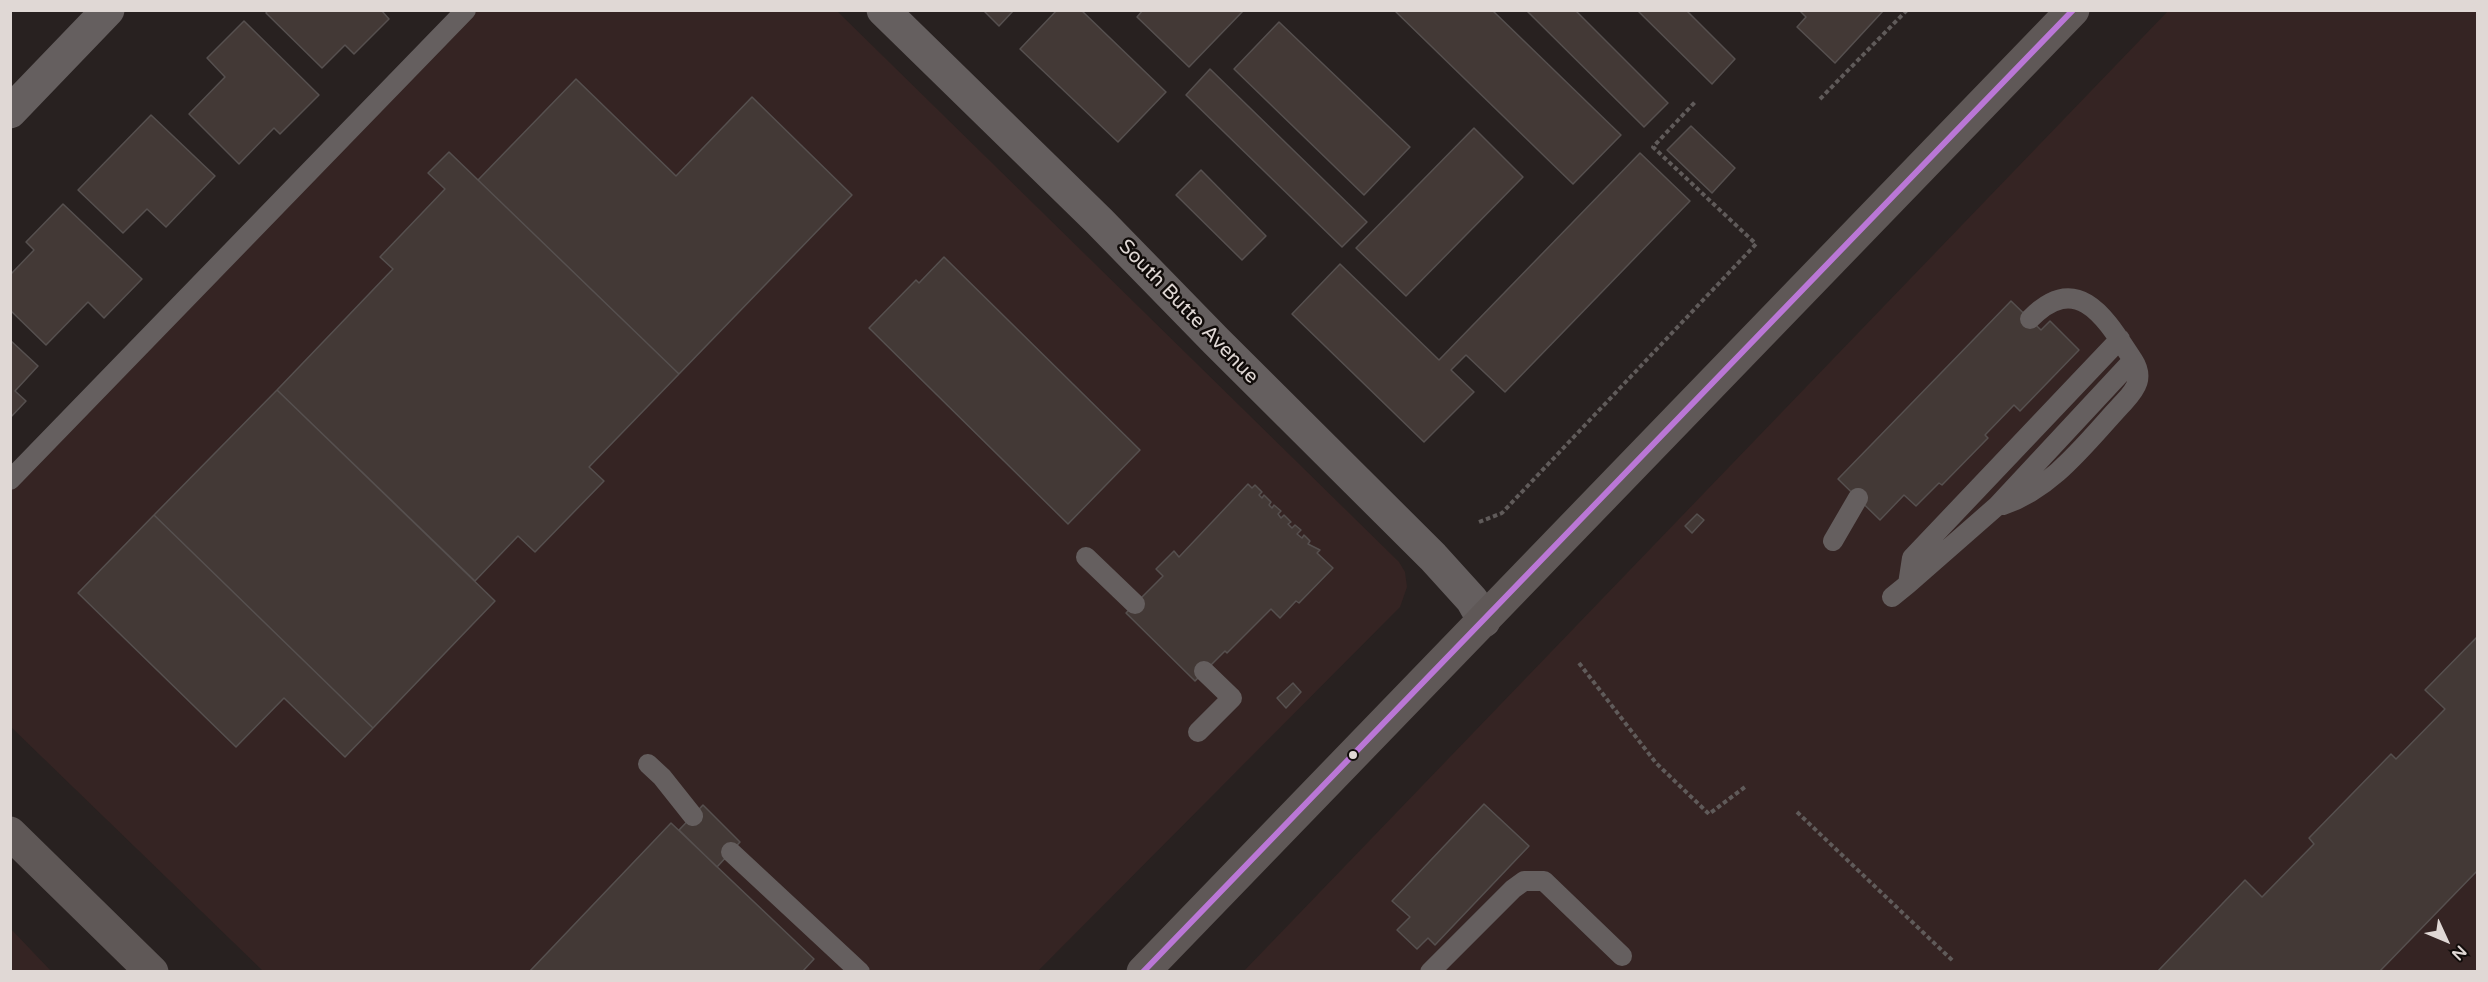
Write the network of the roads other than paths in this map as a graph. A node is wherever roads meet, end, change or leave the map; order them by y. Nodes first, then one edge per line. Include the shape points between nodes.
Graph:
1 (108, 10) edge
2 (466, 10) edge
3 (883, 10) edge
4 (2073, 10) edge
5 (10, 112) edge
6 (2030, 319) dead end
7 (2120, 339) junction
8 (10, 480) edge
9 (1858, 498) dead end
10 (1833, 541) dead end
11 (1086, 557) dead end
12 (1908, 584) junction
13 (1892, 597) dead end
14 (1135, 604) dead end
15 (1484, 621) junction
16 (1204, 671) dead end
17 (1198, 732) dead end
18 (648, 764) dead end
19 (693, 816) dead end
20 (10, 833) edge
21 (730, 852) dead end
22 (1622, 956) dead end
23 (152, 972) edge
24 (860, 972) edge
25 (1143, 972) edge
26 (1430, 972) edge

1 - 5 street
2 - 8 lane
3 - 15 street, South Butte Avenue via 1425,549 1472,600
4 - 15 main road
6 - 7 lane via 2041,308 2072,299 2088,303
7 - 12 lane via 1912,558
7 - 12 lane via 2133,360 1997,506
9 - 10 lane
11 - 14 lane
12 - 13 lane
15 - 25 main road
16 - 17 lane via 1232,698
18 - 19 lane
20 - 23 main road
21 - 24 lane
22 - 26 lane via 1544,881 1524,881

